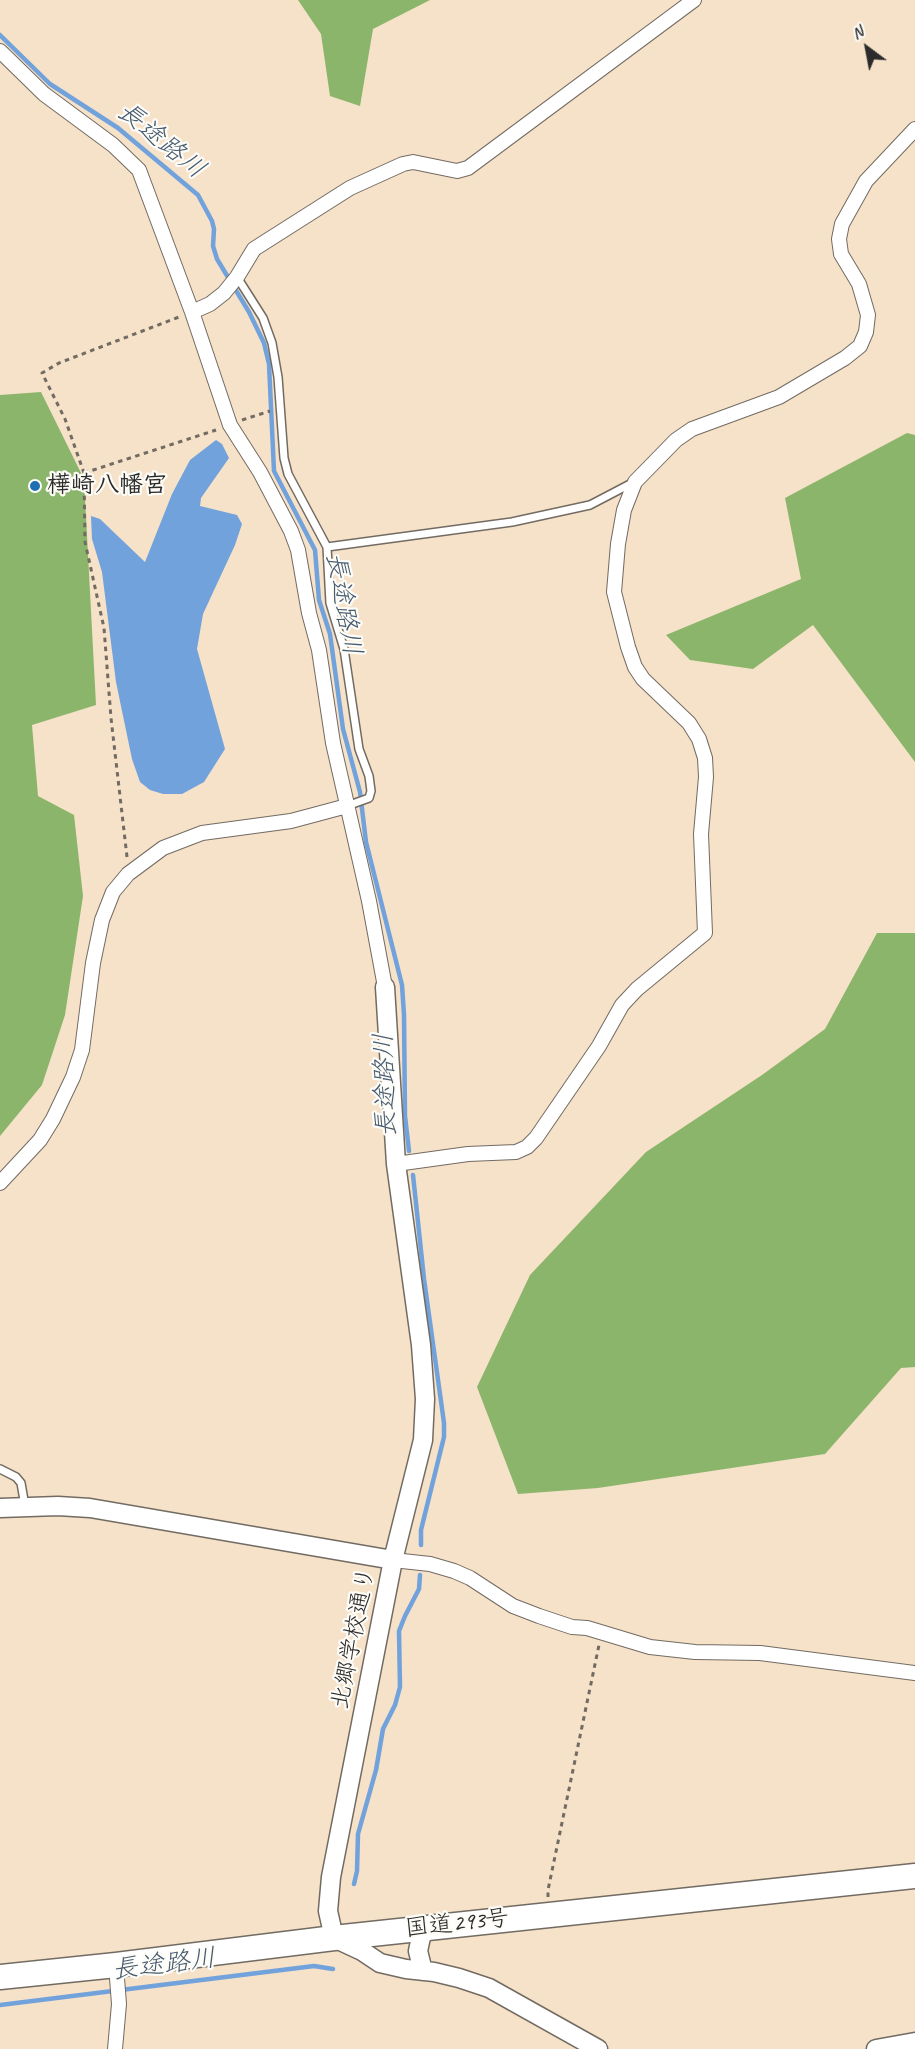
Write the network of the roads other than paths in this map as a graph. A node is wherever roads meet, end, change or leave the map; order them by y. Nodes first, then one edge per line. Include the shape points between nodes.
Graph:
1 (694, 0) edge
2 (0, 51) edge
3 (915, 129) edge
4 (237, 277) junction
5 (192, 312) junction
6 (635, 482) junction
7 (327, 546) junction
8 (347, 806) junction
9 (385, 987) joint
10 (396, 1164) junction
11 (0, 1183) edge
12 (0, 1468) edge
13 (25, 1506) junction
14 (0, 1508) edge
15 (393, 1560) junction
16 (915, 1673) edge
17 (915, 1876) edge
18 (428, 1928) junction
19 (334, 1938) junction
20 (423, 1971) junction
21 (117, 1973) junction
22 (1, 1976) edge
23 (903, 2045) edge
24 (115, 2049) edge
25 (598, 2049) edge
26 (876, 2049) edge

1 - 4 street via 468,168 457,171 413,162 392,168 350,188 254,249
2 - 5 street via 44,94 139,170
3 - 6 street via 866,181 842,224 841,254 859,284 868,315 860,346 779,397 692,429
4 - 5 street via 210,304
4 - 7 lane via 263,318 272,343 288,474
5 - 8 street via 230,425 260,472 298,550
6 - 7 lane via 590,505 512,522
6 - 10 street via 624,510 614,592 635,668 689,723 705,758 701,834 705,933 622,1005 599,1046 527,1147 516,1152
7 - 8 lane via 330,603 344,650 359,749 369,776 369,798
8 - 9 street
8 - 11 street via 291,821 202,833 163,848 128,874 113,892 102,920 82,1050 73,1077 40,1140
9 - 10 street
10 - 15 street via 421,1345 424,1399 423,1440
12 - 13 lane via 21,1483
13 - 14 street, 北郷学校通り
13 - 15 street, 北郷学校通り via 90,1508
15 - 16 street via 454,1571 513,1606 572,1627 650,1647 760,1653
15 - 19 street, 北郷学校通り via 331,1877 328,1911
17 - 18 highway, 国道293号
18 - 19 highway, 国道293号
18 - 20 street via 418,1951
19 - 20 street via 380,1963
19 - 21 highway, 国道293号
20 - 25 street via 489,1988
21 - 22 highway, 国道293号
21 - 24 street
23 - 26 street

